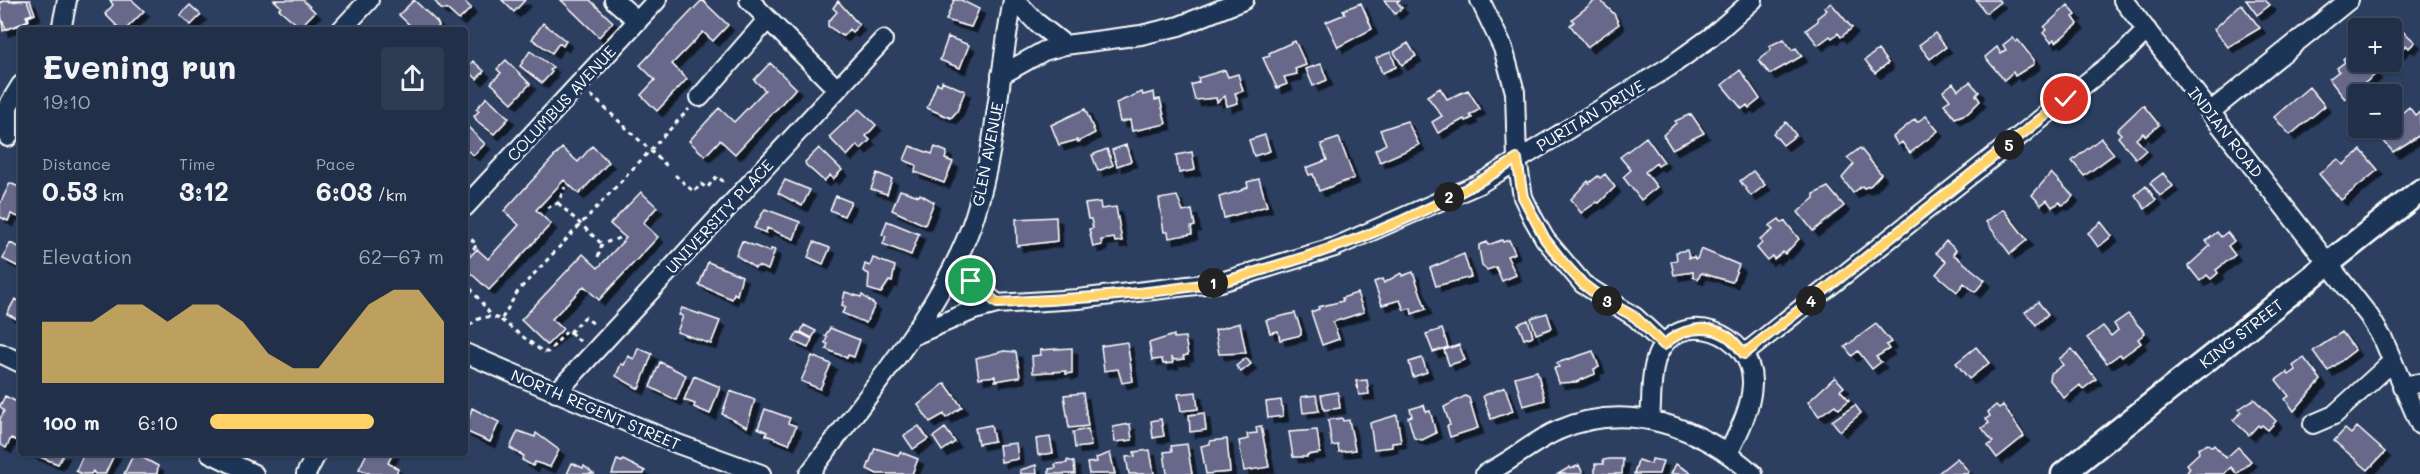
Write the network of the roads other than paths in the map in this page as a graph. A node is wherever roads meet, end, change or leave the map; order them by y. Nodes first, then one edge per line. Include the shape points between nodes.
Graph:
1 (67, 0) edge
2 (369, 0) edge
3 (614, 0) edge
4 (657, 0) edge
5 (749, 0) edge
6 (1014, 0) edge
7 (1244, 0) edge
8 (1480, 0) edge
9 (1753, 0) edge
10 (2123, 0) edge
11 (2349, 0) edge
12 (768, 19) junction
13 (638, 21) junction
14 (62, 27) edge
15 (344, 27) edge
16 (2146, 30) junction
17 (883, 40) dead end
18 (1065, 45) junction
19 (1000, 75) junction
20 (18, 84) edge
21 (18, 88) edge
22 (0, 89) edge
23 (837, 89) junction
24 (700, 97) road end
25 (2210, 112) junction
26 (10, 138) edge
27 (1517, 159) junction
28 (2420, 191) edge
29 (468, 204) edge
30 (958, 257) junction
31 (2330, 263) junction
32 (997, 303) junction
33 (912, 336) junction
34 (1664, 345) junction
35 (0, 353) edge
36 (468, 354) edge
37 (1744, 354) junction
38 (18, 362) edge
39 (2392, 362) junction
40 (2411, 385) edge
41 (556, 393) junction
42 (1650, 420) junction
43 (2313, 424) dead end
44 (2420, 425) edge
45 (1728, 454) junction
46 (216, 456) edge
47 (315, 456) edge
48 (1513, 467) edge
49 (254, 474) edge
50 (306, 474) edge
51 (761, 474) edge
52 (808, 474) edge
53 (1485, 474) edge
54 (1754, 474) edge
55 (2063, 474) edge

1 - 14 street
2 - 15 street
3 - 13 street
4 - 13 street, COLUMBUS AVENUE
5 - 12 street
6 - 18 street
6 - 19 street, GLEN AVENUE
7 - 18 street via 1169,28
8 - 27 street via 1503,48 1515,92
9 - 27 street, PURITAN DRIVE via 1669,67
10 - 16 street, INDIAN ROAD
11 - 25 street
12 - 23 street
12 - 24 street
13 - 29 street, COLUMBUS AVENUE
16 - 25 street, INDIAN ROAD
16 - 37 street via 2105,68
17 - 23 street, UNIVERSITY PLACE
18 - 19 street via 1044,51
19 - 30 street, GLEN AVENUE via 984,185
20 - 22 street
21 - 26 street via 8,106
23 - 41 street, UNIVERSITY PLACE
25 - 31 street, INDIAN ROAD
27 - 32 street, PURITAN DRIVE via 1479,184 1365,235 1221,282 1078,299
27 - 34 street via 1523,197 1545,239 1562,261 1583,284 1635,317
28 - 31 main road, KING STREET
30 - 32 street via 971,281
30 - 33 street, GLEN AVENUE
31 - 39 street, INDIAN ROAD via 2369,316
31 - 55 main road, KING STREET
32 - 33 street, PURITAN DRIVE
33 - 52 street, GLEN AVENUE
34 - 37 street via 1676,333 1708,330 1727,336
34 - 42 street via 1654,370
35 - 38 street
36 - 41 street, NORTH REGENT STREET
37 - 45 street via 1752,382 1744,420
39 - 40 street, INDIAN ROAD
39 - 43 street via 2334,415
40 - 44 street, INDIAN ROAD
41 - 51 street, NORTH REGENT STREET
42 - 45 street via 1691,431
42 - 48 street via 1612,417 1560,429
45 - 54 street
46 - 49 street
47 - 50 street
48 - 53 street

